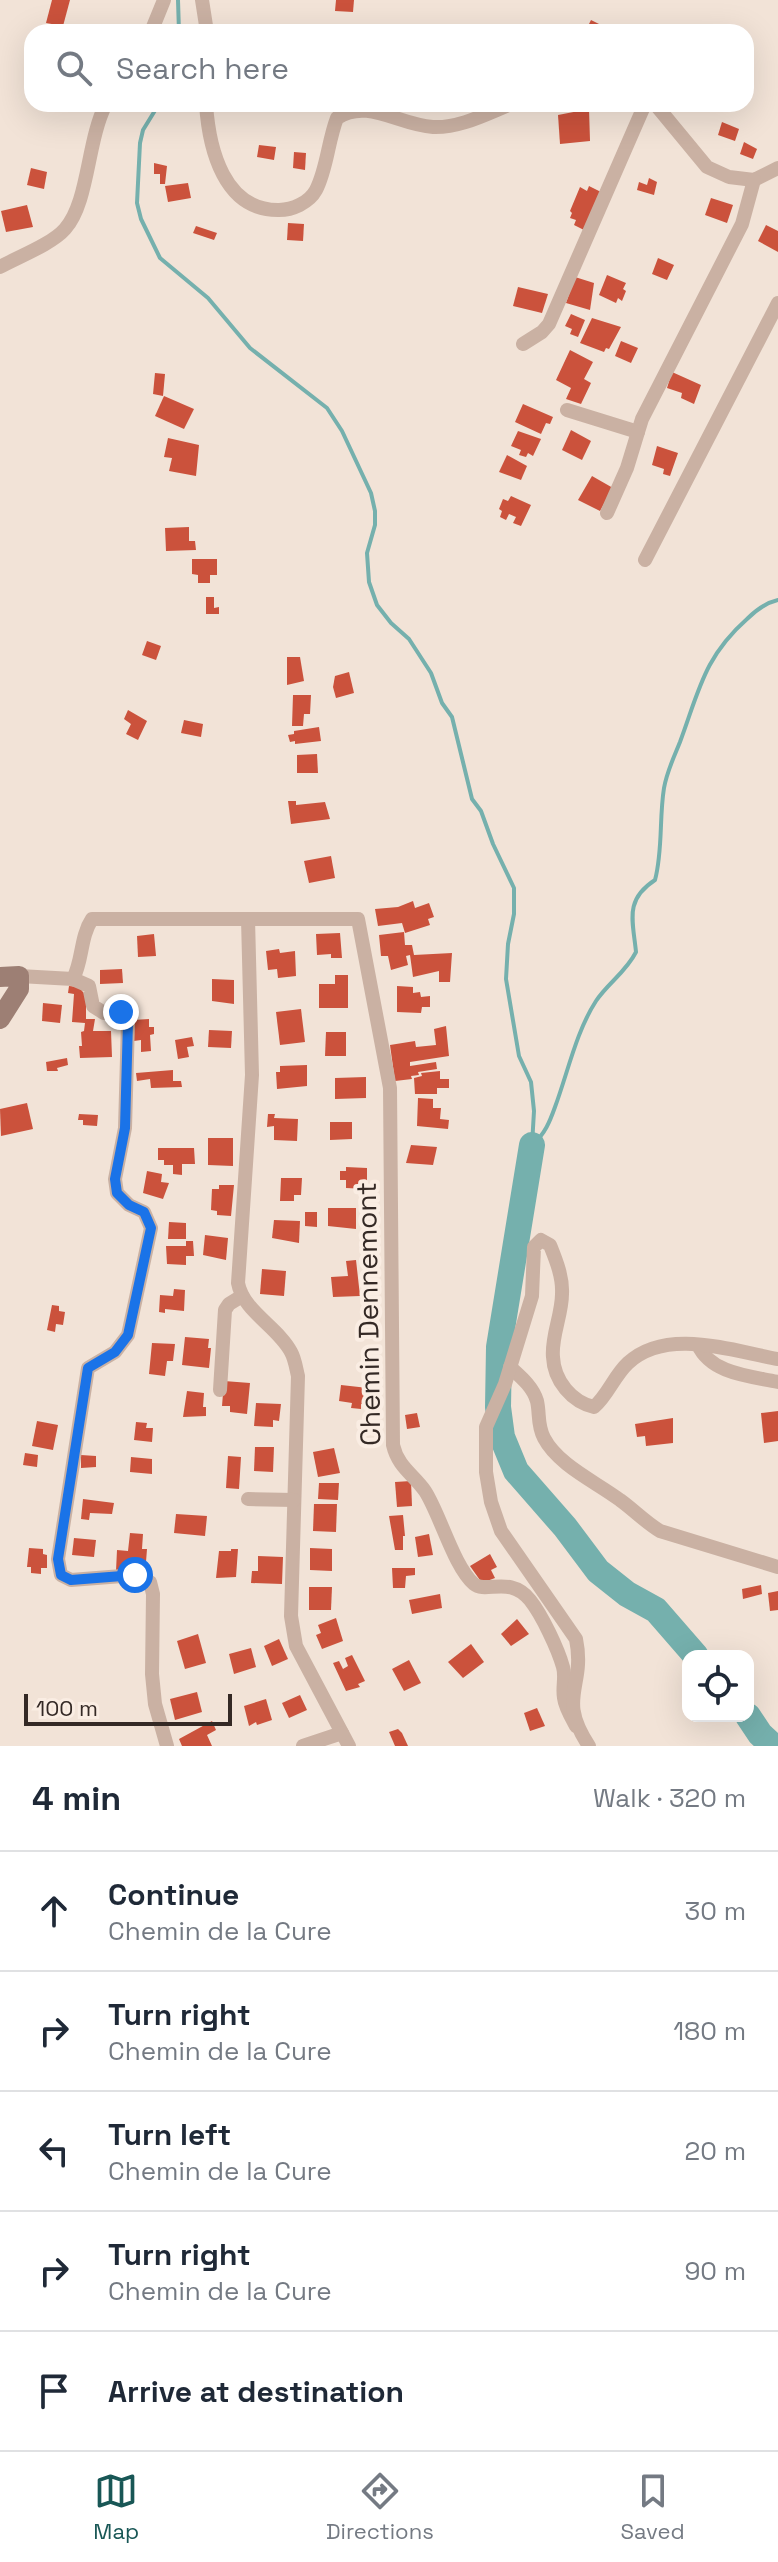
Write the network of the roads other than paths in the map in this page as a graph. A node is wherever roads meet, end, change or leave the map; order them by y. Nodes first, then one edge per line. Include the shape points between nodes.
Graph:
1 (164, 0) edge
2 (202, 0) edge
3 (154, 24) edge
4 (206, 24) edge
5 (102, 112) edge
6 (207, 112) edge
7 (347, 112) edge
8 (374, 112) edge
9 (491, 112) edge
10 (642, 112) edge
11 (662, 112) edge
12 (778, 168) edge
13 (754, 180) junction
14 (0, 267) edge
15 (778, 303) edge
16 (523, 344) dead end
17 (567, 410) dead end
18 (638, 432) junction
19 (607, 513) dead end
20 (645, 560) dead end
21 (248, 919) junction
22 (10, 977) edge
23 (73, 979) junction
24 (0, 1019) edge
25 (242, 1296) junction
26 (698, 1345) junction
27 (778, 1359) edge
28 (510, 1367) junction
29 (778, 1382) edge
30 (220, 1390) dead end
31 (248, 1499) dead end
32 (294, 1500) junction
33 (778, 1567) edge
34 (576, 1726) junction
35 (346, 1740) edge
36 (167, 1746) edge
37 (303, 1746) edge
38 (589, 1746) edge

1 - 3 street
2 - 4 street
5 - 14 street via 81,196 64,231
6 - 7 street via 220,170 235,194 263,210 293,210 315,192 337,118
8 - 9 street via 433,127 455,126
10 - 16 street via 549,324
11 - 13 street via 707,167
12 - 13 street
13 - 18 street via 742,224
15 - 20 street
17 - 18 street
18 - 19 street
21 - 23 street via 92,919
21 - 25 street via 252,1075 238,1283
21 - 34 street, Chemin Dennemont via 358,919 390,1088 395,1457 425,1491 473,1584 515,1587 529,1598 563,1666 564,1701
22 - 23 street
22 - 24 main road via 19,989
23 - 36 street via 89,986 93,1006 104,1013 121,1012 128,1022 125,1128 115,1179 117,1193 144,1212 151,1228 128,1335 115,1352 88,1368 58,1559 61,1575 71,1580 135,1575 150,1582 155,1704
25 - 30 street via 226,1306
25 - 32 street via 293,1354 298,1376
26 - 27 street
26 - 28 street via 668,1343 641,1353 603,1400 594,1407 580,1404 559,1379 552,1358 563,1292 550,1245 541,1240 534,1247 532,1296
26 - 29 street via 709,1361
28 - 33 street via 537,1402 545,1440 646,1523
28 - 34 street via 486,1427 491,1502 501,1531 576,1639 578,1674 571,1702
31 - 32 street
32 - 35 street via 291,1616 296,1646
34 - 38 street
35 - 37 street

